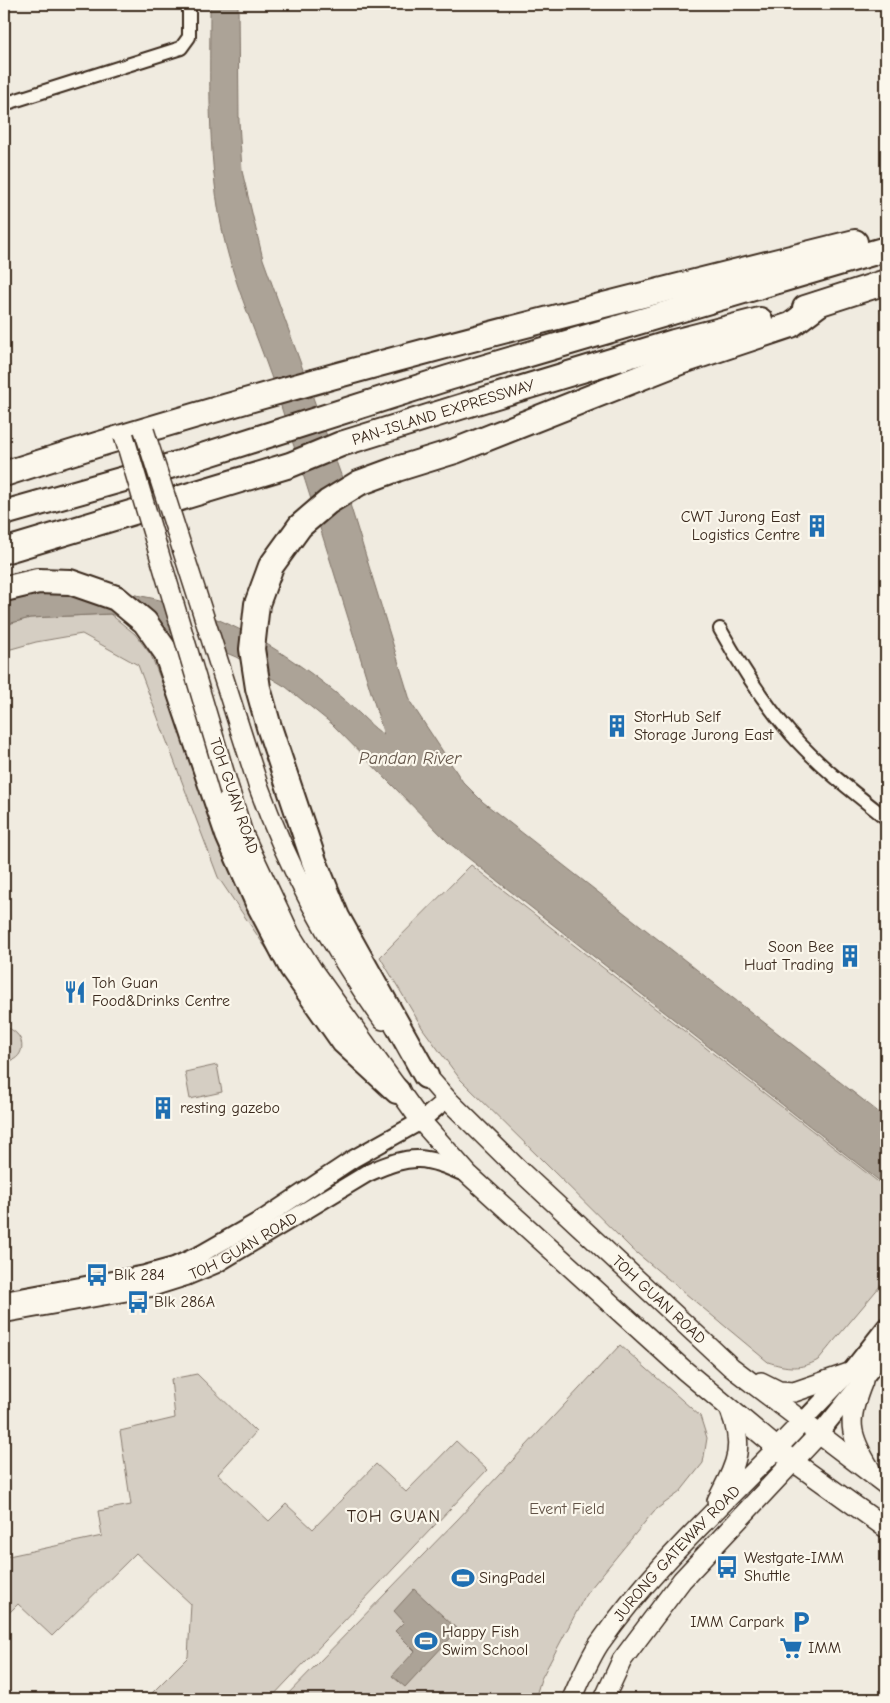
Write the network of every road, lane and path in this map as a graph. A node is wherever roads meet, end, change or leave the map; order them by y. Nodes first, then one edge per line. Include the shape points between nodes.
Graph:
1 (188, 4) edge
2 (4, 104) edge
3 (886, 236) edge
4 (886, 249) edge
5 (886, 282) edge
6 (819, 304) junction
7 (134, 433) junction
8 (4, 474) edge
9 (4, 513) edge
10 (4, 551) edge
11 (4, 589) edge
12 (720, 629) dead end
13 (886, 818) edge
14 (426, 1076) junction
15 (397, 1090) junction
16 (447, 1099) junction
17 (420, 1121) junction
18 (469, 1175) junction
19 (4, 1300) edge
20 (4, 1314) edge
21 (886, 1326) edge
22 (886, 1351) edge
23 (730, 1367) junction
24 (856, 1377) junction
25 (730, 1410) junction
26 (802, 1422) junction
27 (819, 1434) junction
28 (777, 1449) junction
29 (794, 1462) junction
30 (880, 1481) edge
31 (710, 1516) junction
32 (886, 1528) edge
33 (622, 1615) junction
34 (645, 1628) junction
35 (572, 1699) edge
36 (604, 1699) edge

1 - 2 street via 189,37 181,48
3 - 7 highway via 535,321
4 - 9 highway, PAN-ISLAND EXPRESSWAY via 448,378 177,464
5 - 6 highway, PAN-ISLAND EXPRESSWAY
6 - 10 highway, PAN-ISLAND EXPRESSWAY via 674,342 341,444 290,465
6 - 14 highway via 791,325 680,362 455,451 359,483 328,502 300,526 271,566 257,604 252,649 269,727 314,861 337,917
7 - 8 highway
7 - 14 main road, TOH GUAN ROAD, bridge via 279,839 340,955
7 - 15 main road, TOH GUAN ROAD, bridge via 244,834 290,934
11 - 15 highway via 38,581 70,582 116,598 145,622 166,652 228,835 292,968 344,1042
12 - 13 street via 738,662 790,734 827,771
14 - 16 main road, TOH GUAN ROAD
15 - 17 main road, TOH GUAN ROAD
16 - 17 street, TOH GUAN ROAD
16 - 23 main road, TOH GUAN ROAD
17 - 18 main road, TOH GUAN ROAD
17 - 19 street, TOH GUAN ROAD via 352,1159 234,1236 174,1266
18 - 20 street, TOH GUAN ROAD via 414,1157 391,1163 368,1173 217,1264 186,1278 151,1288
18 - 25 main road, TOH GUAN ROAD
21 - 24 street
22 - 24 street
23 - 24 main road via 778,1391 794,1392
23 - 26 main road, TOH GUAN ROAD
24 - 26 street
24 - 27 street
24 - 30 main road via 852,1432 860,1452
25 - 28 main road, TOH GUAN ROAD
25 - 31 main road via 738,1430 739,1444 734,1466
26 - 27 main road, TOH GUAN ROAD
26 - 28 main road, JURONG GATEWAY ROAD
27 - 29 main road, JURONG GATEWAY ROAD
27 - 30 main road, TOH GUAN ROAD
28 - 29 main road, TOH GUAN ROAD
28 - 31 main road, JURONG GATEWAY ROAD
29 - 32 main road, TOH GUAN ROAD
29 - 34 main road, JURONG GATEWAY ROAD via 682,1580
31 - 33 main road, JURONG GATEWAY ROAD
33 - 34 main road via 637,1614
33 - 35 main road, JURONG GATEWAY ROAD via 598,1646
34 - 36 main road, JURONG GATEWAY ROAD via 622,1660

